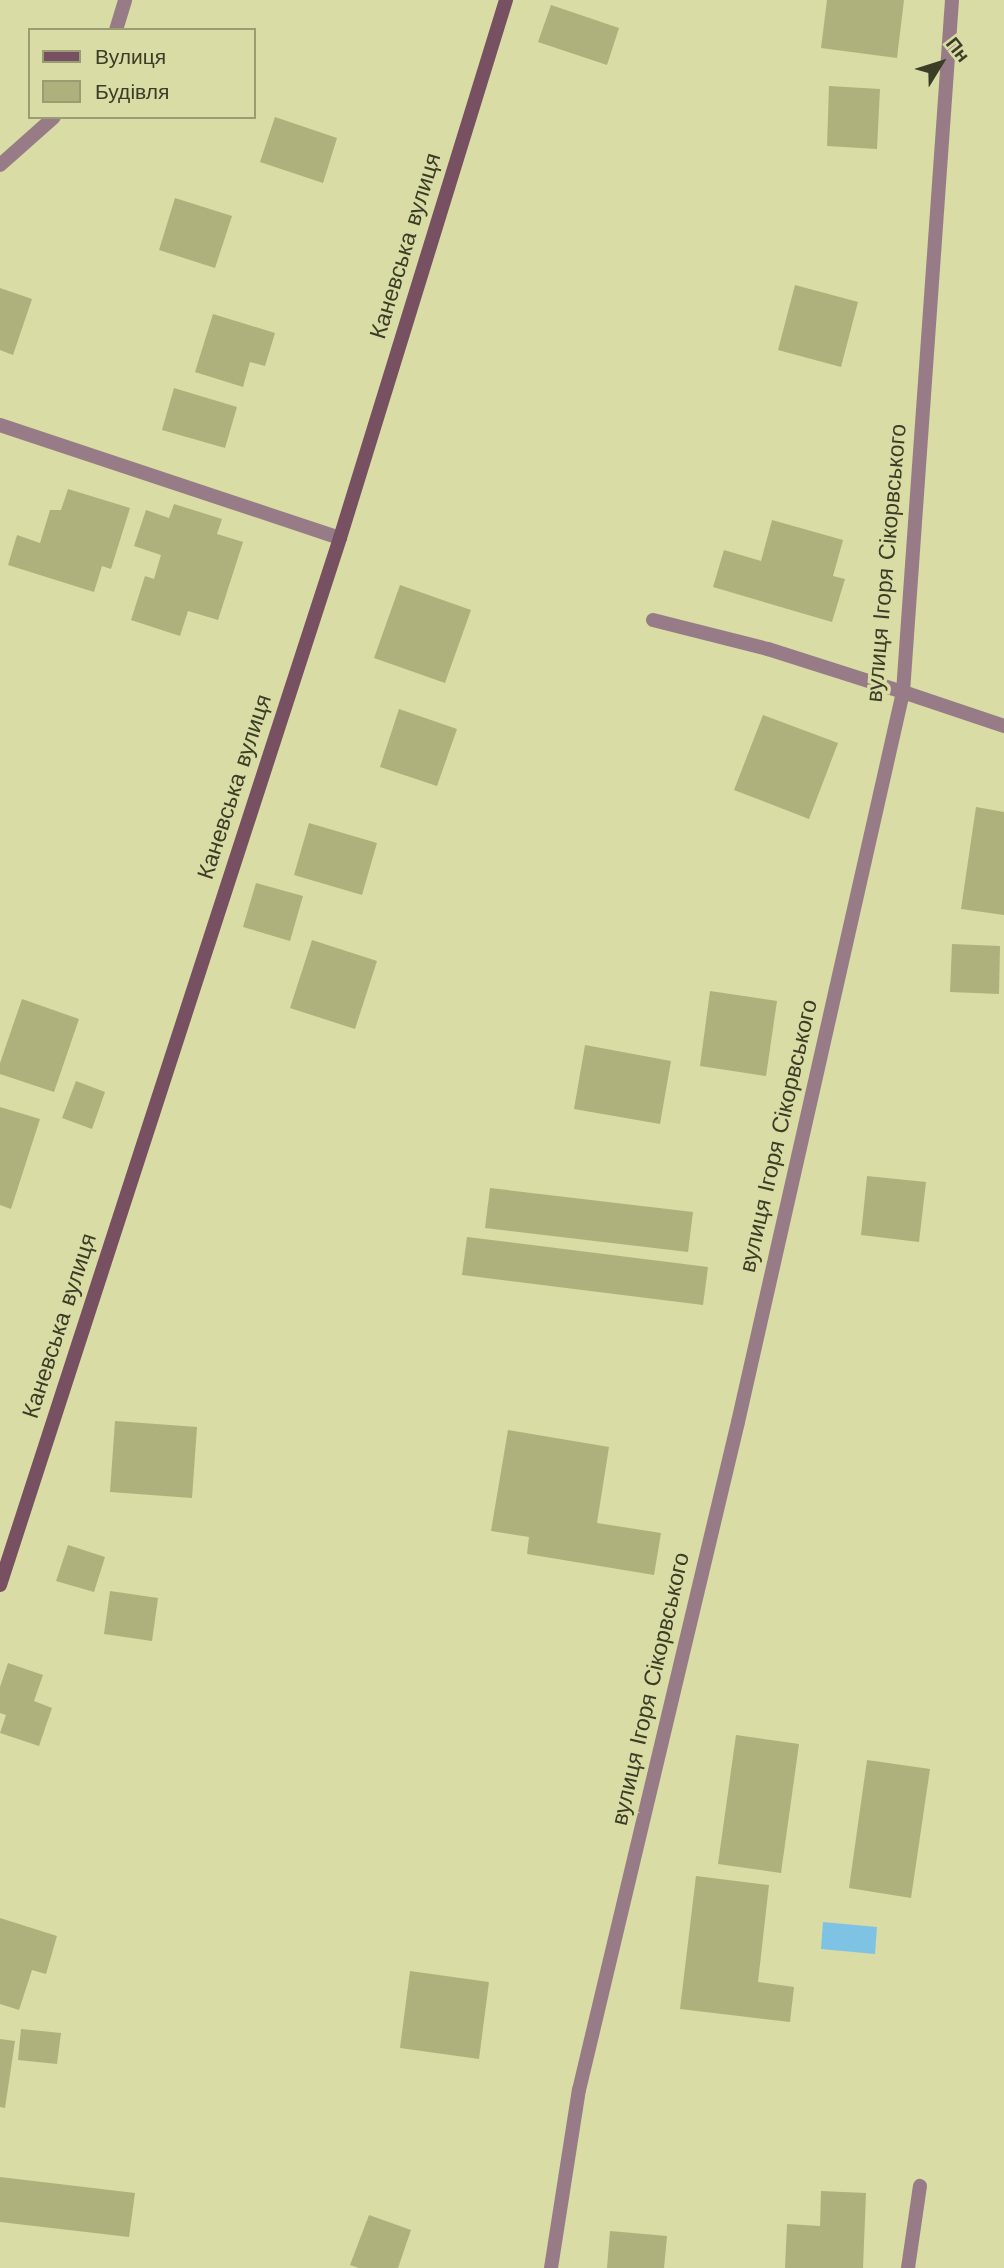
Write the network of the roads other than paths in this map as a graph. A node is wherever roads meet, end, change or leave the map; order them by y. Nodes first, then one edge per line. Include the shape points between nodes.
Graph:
1 (125, 0) edge
2 (506, 0) edge
3 (952, 0) edge
4 (117, 28) edge
5 (52, 119) edge
6 (0, 165) edge
7 (0, 425) edge
8 (340, 538) junction
9 (653, 620) dead end
10 (903, 692) junction
11 (1004, 726) edge
12 (0, 1585) edge
13 (920, 2186) dead end
14 (551, 2268) edge
15 (908, 2268) edge

1 - 4 street
2 - 8 street, Каневська вулиця
3 - 10 street, вулиця Ігоря Сікорвського
5 - 6 street
7 - 8 street
8 - 12 street, Каневська вулиця
9 - 10 street via 768,649
10 - 11 street
10 - 14 street, вулиця Ігоря Сікорвського via 738,1422 579,2090
13 - 15 street

